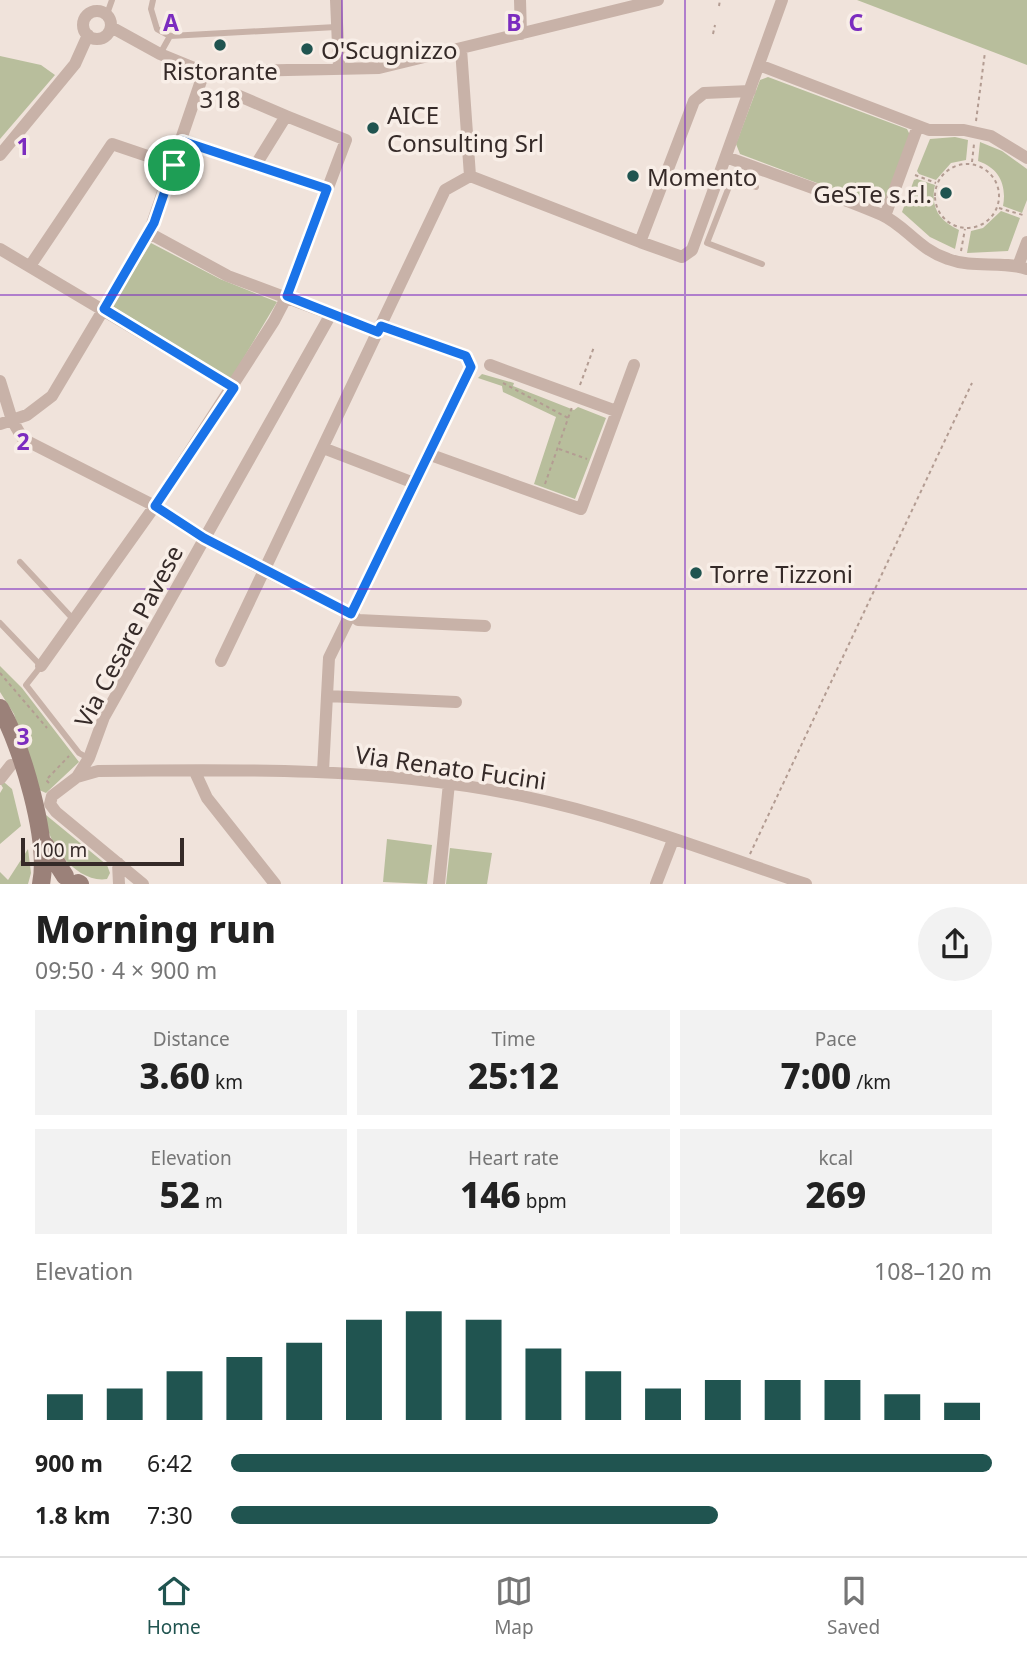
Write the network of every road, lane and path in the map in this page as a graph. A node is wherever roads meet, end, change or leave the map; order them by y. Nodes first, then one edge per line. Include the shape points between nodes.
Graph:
1 (111, 0) edge
2 (153, 0) edge
3 (336, 0) edge
4 (520, 0) edge
5 (658, 0) edge
6 (720, 0) edge
7 (782, 0) edge
8 (629, 3) edge
9 (719, 6) dead end
10 (109, 21) junction
11 (715, 24) dead end
12 (337, 27) junction
13 (521, 34) junction
14 (713, 34) dead end
15 (88, 35) junction
16 (170, 36) junction
17 (461, 49) junction
18 (985, 52) dead end
19 (160, 54) junction
20 (759, 65) junction
21 (339, 68) junction
22 (204, 72) junction
23 (750, 91) junction
24 (237, 95) dead end
25 (286, 116) junction
26 (918, 126) junction
27 (975, 136) junction
28 (182, 141) junction
29 (0, 155) edge
30 (726, 157) junction
31 (1027, 158) edge
32 (972, 163) junction
33 (174, 165) junction
34 (255, 166) junction
35 (470, 176) junction
36 (915, 176) dead end
37 (937, 184) junction
38 (757, 187) dead end
39 (327, 189) junction
40 (998, 207) junction
41 (1023, 215) dead end
42 (885, 216) junction
43 (965, 228) junction
44 (149, 233) junction
45 (702, 241) junction
46 (640, 242) junction
47 (1027, 242) edge
48 (1, 252) edge
49 (961, 263) junction
50 (762, 264) dead end
51 (30, 267) junction
52 (1023, 268) edge
53 (287, 296) junction
54 (104, 309) junction
55 (331, 314) junction
56 (379, 329) junction
57 (594, 347) dead end
58 (635, 365) dead end
59 (490, 366) dead end
60 (471, 367) joint
61 (498, 380) dead end
62 (0, 381) edge
63 (972, 383) dead end
64 (234, 388) junction
65 (576, 397) junction
66 (616, 411) junction
67 (569, 418) junction
68 (6, 422) edge
69 (323, 449) junction
70 (558, 449) junction
71 (428, 454) junction
72 (598, 463) junction
73 (414, 483) junction
74 (541, 495) junction
75 (155, 506) junction
76 (204, 538) junction
77 (20, 562) dead end
78 (265, 571) junction
79 (351, 614) junction
80 (73, 618) junction
81 (0, 623) edge
82 (485, 626) dead end
83 (221, 662) dead end
84 (41, 666) junction
85 (0, 673) edge
86 (327, 696) junction
87 (456, 702) dead end
88 (0, 708) edge
89 (53, 735) dead end
90 (70, 756) dead end
91 (89, 758) junction
92 (10, 765) dead end
93 (98, 771) junction
94 (323, 771) junction
95 (195, 772) junction
96 (77, 777) junction
97 (0, 779) edge
98 (449, 783) junction
99 (56, 792) junction
100 (673, 840) junction
101 (43, 842) junction
102 (118, 863) junction
103 (746, 864) junction
104 (75, 882) edge
105 (42, 884) edge
106 (119, 884) edge
107 (143, 884) edge
108 (275, 884) edge
109 (439, 884) edge
110 (656, 884) edge
111 (806, 884) edge

1 - 10 lane
2 - 16 lane via 157,29
3 - 12 street
4 - 13 street
5 - 8 street
6 - 9 path
7 - 20 street
8 - 13 street
10 - 15 street via 102,37
10 - 15 street via 96,11 86,16 83,26
10 - 19 street
11 - 14 path
12 - 16 lane
12 - 21 street
13 - 17 street
15 - 29 street via 75,64
16 - 19 lane
17 - 21 street via 385,67
17 - 35 street
18 - 27 path
19 - 22 street
20 - 23 street
20 - 26 street
21 - 22 street
22 - 28 street
23 - 30 street
23 - 46 street via 704,93 694,101
24 - 25 street
25 - 34 street
25 - 39 street via 346,140
26 - 27 street
26 - 42 street
27 - 31 street via 1003,141
27 - 32 path
28 - 33 street
28 - 34 street
30 - 42 street
30 - 45 street
32 - 37 path via 949,169
32 - 40 path via 996,181
33 - 44 street
33 - 51 street via 112,144
34 - 39 street
35 - 46 street
35 - 56 street via 445,190
36 - 37 path
37 - 43 path via 935,198 941,215
38 - 45 lane via 732,179
39 - 53 street
40 - 41 path
40 - 43 path via 983,224
42 - 49 street via 922,247
43 - 49 path
44 - 53 street via 228,276
44 - 54 street
45 - 46 street via 682,257
45 - 50 lane
47 - 52 street
48 - 51 street
49 - 52 street
51 - 54 street
53 - 55 street
53 - 64 street
54 - 64 street
54 - 68 street via 48,400 27,415
55 - 56 street
55 - 76 street, Via Cesare Pavese
56 - 60 path via 466,356
56 - 69 street
57 - 65 path
58 - 66 street
59 - 65 street
60 - 71 street
61 - 67 path
62 - 68 street
63 - 103 path
64 - 75 street
65 - 66 street
65 - 67 path
66 - 72 street
67 - 70 path
68 - 75 street via 23,439
69 - 73 street
69 - 78 street
70 - 72 path
70 - 74 path
71 - 73 street
71 - 74 street
72 - 74 street via 580,509
73 - 79 street
75 - 76 street
75 - 80 street
76 - 78 street
76 - 91 street, Via Cesare Pavese via 104,717
77 - 80 lane
78 - 79 street
78 - 83 street
79 - 82 street via 365,621
79 - 86 street via 329,657
80 - 84 street
81 - 84 lane
84 - 91 lane via 26,685 79,753
85 - 89 path
86 - 87 street
86 - 94 street
88 - 101 main road via 13,736
90 - 99 path via 46,780
91 - 93 street, Via Cesare Pavese
91 - 96 street, Via Cesare Pavese
92 - 97 street
93 - 95 street, Via Renato Fucini
93 - 96 street, Via Renato Fucini
94 - 95 street, Via Renato Fucini
94 - 98 street, Via Renato Fucini
95 - 108 street via 207,798
96 - 99 street
98 - 100 street, Via Renato Fucini via 544,801
98 - 109 street
99 - 102 street via 50,800 52,808
100 - 103 street, Via Renato Fucini
100 - 110 street
101 - 104 main road
101 - 105 main road
102 - 106 street
102 - 107 street
103 - 111 street, Via Renato Fucini
104 - 105 main road via 53,877

